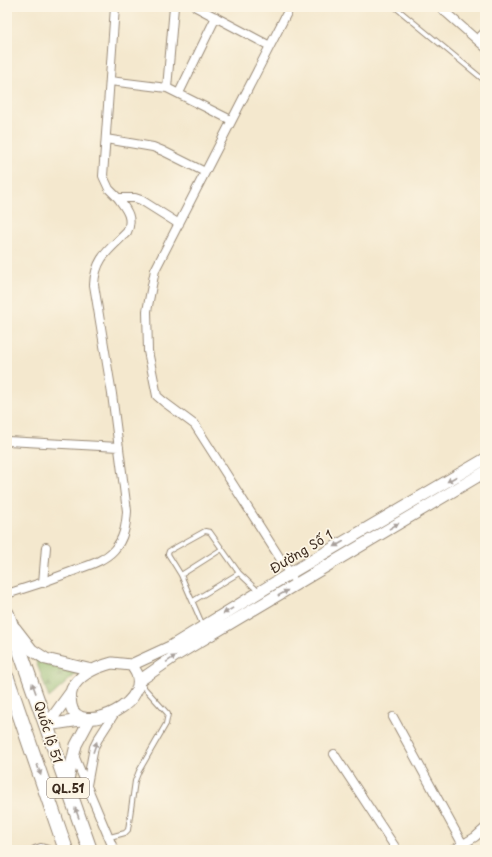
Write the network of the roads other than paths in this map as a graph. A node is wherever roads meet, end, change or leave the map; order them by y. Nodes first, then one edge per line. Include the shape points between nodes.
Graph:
1 (115, 7) edge
2 (174, 7) edge
3 (196, 7) edge
4 (290, 7) edge
5 (395, 7) edge
6 (441, 7) edge
7 (216, 16) junction
8 (485, 32) edge
9 (478, 40) junction
10 (270, 46) junction
11 (485, 47) edge
12 (110, 81) junction
13 (485, 81) edge
14 (167, 88) junction
15 (179, 93) junction
16 (231, 120) junction
17 (106, 139) junction
18 (205, 172) junction
19 (118, 198) junction
20 (179, 224) junction
21 (7, 441) edge
22 (119, 447) junction
23 (485, 459) edge
24 (485, 472) edge
25 (46, 547) dead end
26 (222, 549) junction
27 (239, 573) junction
28 (289, 574) junction
29 (181, 575) junction
30 (43, 583) junction
31 (297, 585) junction
32 (259, 592) junction
33 (7, 594) edge
34 (193, 601) junction
35 (8, 616) edge
36 (203, 626) junction
37 (131, 665) junction
38 (92, 670) junction
39 (7, 678) edge
40 (139, 681) junction
41 (72, 690) junction
42 (116, 711) junction
43 (393, 717) dead end
44 (90, 719) junction
45 (47, 725) junction
46 (26, 733) junction
47 (73, 753) junction
48 (334, 754) dead end
49 (67, 785) junction
50 (87, 786) junction
51 (485, 828) edge
52 (110, 837) junction
53 (463, 845) junction
54 (35, 850) edge
55 (48, 850) edge
56 (66, 850) edge
57 (90, 850) edge
58 (114, 850) edge
59 (397, 850) edge
60 (453, 850) edge

1 - 12 street
2 - 14 street
3 - 7 street
4 - 10 street
5 - 13 lane
6 - 9 street
7 - 10 street
7 - 15 street
8 - 9 street
9 - 11 street
10 - 16 street
12 - 14 street
12 - 17 street
14 - 15 street
15 - 16 street
16 - 18 street
17 - 18 street via 153,147
17 - 19 street via 103,176 109,189
18 - 20 street
19 - 20 street via 141,200
19 - 22 street via 129,215 129,227 102,256 94,275 94,285
20 - 28 street via 155,270 147,311 148,350 157,396 195,425
21 - 22 street
22 - 30 street via 127,511 122,539 102,560
23 -> 28 street, Đường Số 1
31 -> 24 street, Đường Số 1
25 - 30 street
26 - 27 lane
26 - 29 lane
26 - 29 lane via 210,532 205,531 169,550 168,554
27 - 32 lane
27 - 34 lane
28 - 31 street
28 - 32 street, Đường Số 1
29 - 34 lane
30 - 33 street
40 -> 31 street, Đường Số 1 via 175,656
32 -> 36 street, Đường Số 1
34 - 36 lane
35 - 38 street via 32,650 46,660
45 -> 35 highway, Quốc lộ 51 / QL.51
36 - 37 street, Đường Số 1 via 170,647
37 - 38 street via 112,663
37 - 40 street via 137,672
38 - 41 street via 80,679
39 - 46 highway, Quốc lộ 51 / QL.51
40 - 42 street via 131,699
40 - 52 lane via 168,714 168,720 139,771 128,830
41 - 44 street via 72,710 79,716
41 - 45 street
42 - 44 street
50 -> 42 street via 94,747
43 - 53 street
44 - 45 street
44 - 47 street via 79,736
45 - 46 highway
45 - 49 highway, Quốc lộ 51 / QL.51
46 -> 56 highway, Quốc lộ 51 / QL.51
47 - 49 street
47 - 50 street
48 - 59 street
57 -> 49 highway, Quốc lộ 51 / QL.51
50 - 52 street
51 - 53 street
52 - 58 street
53 - 60 street
54 - 55 street

